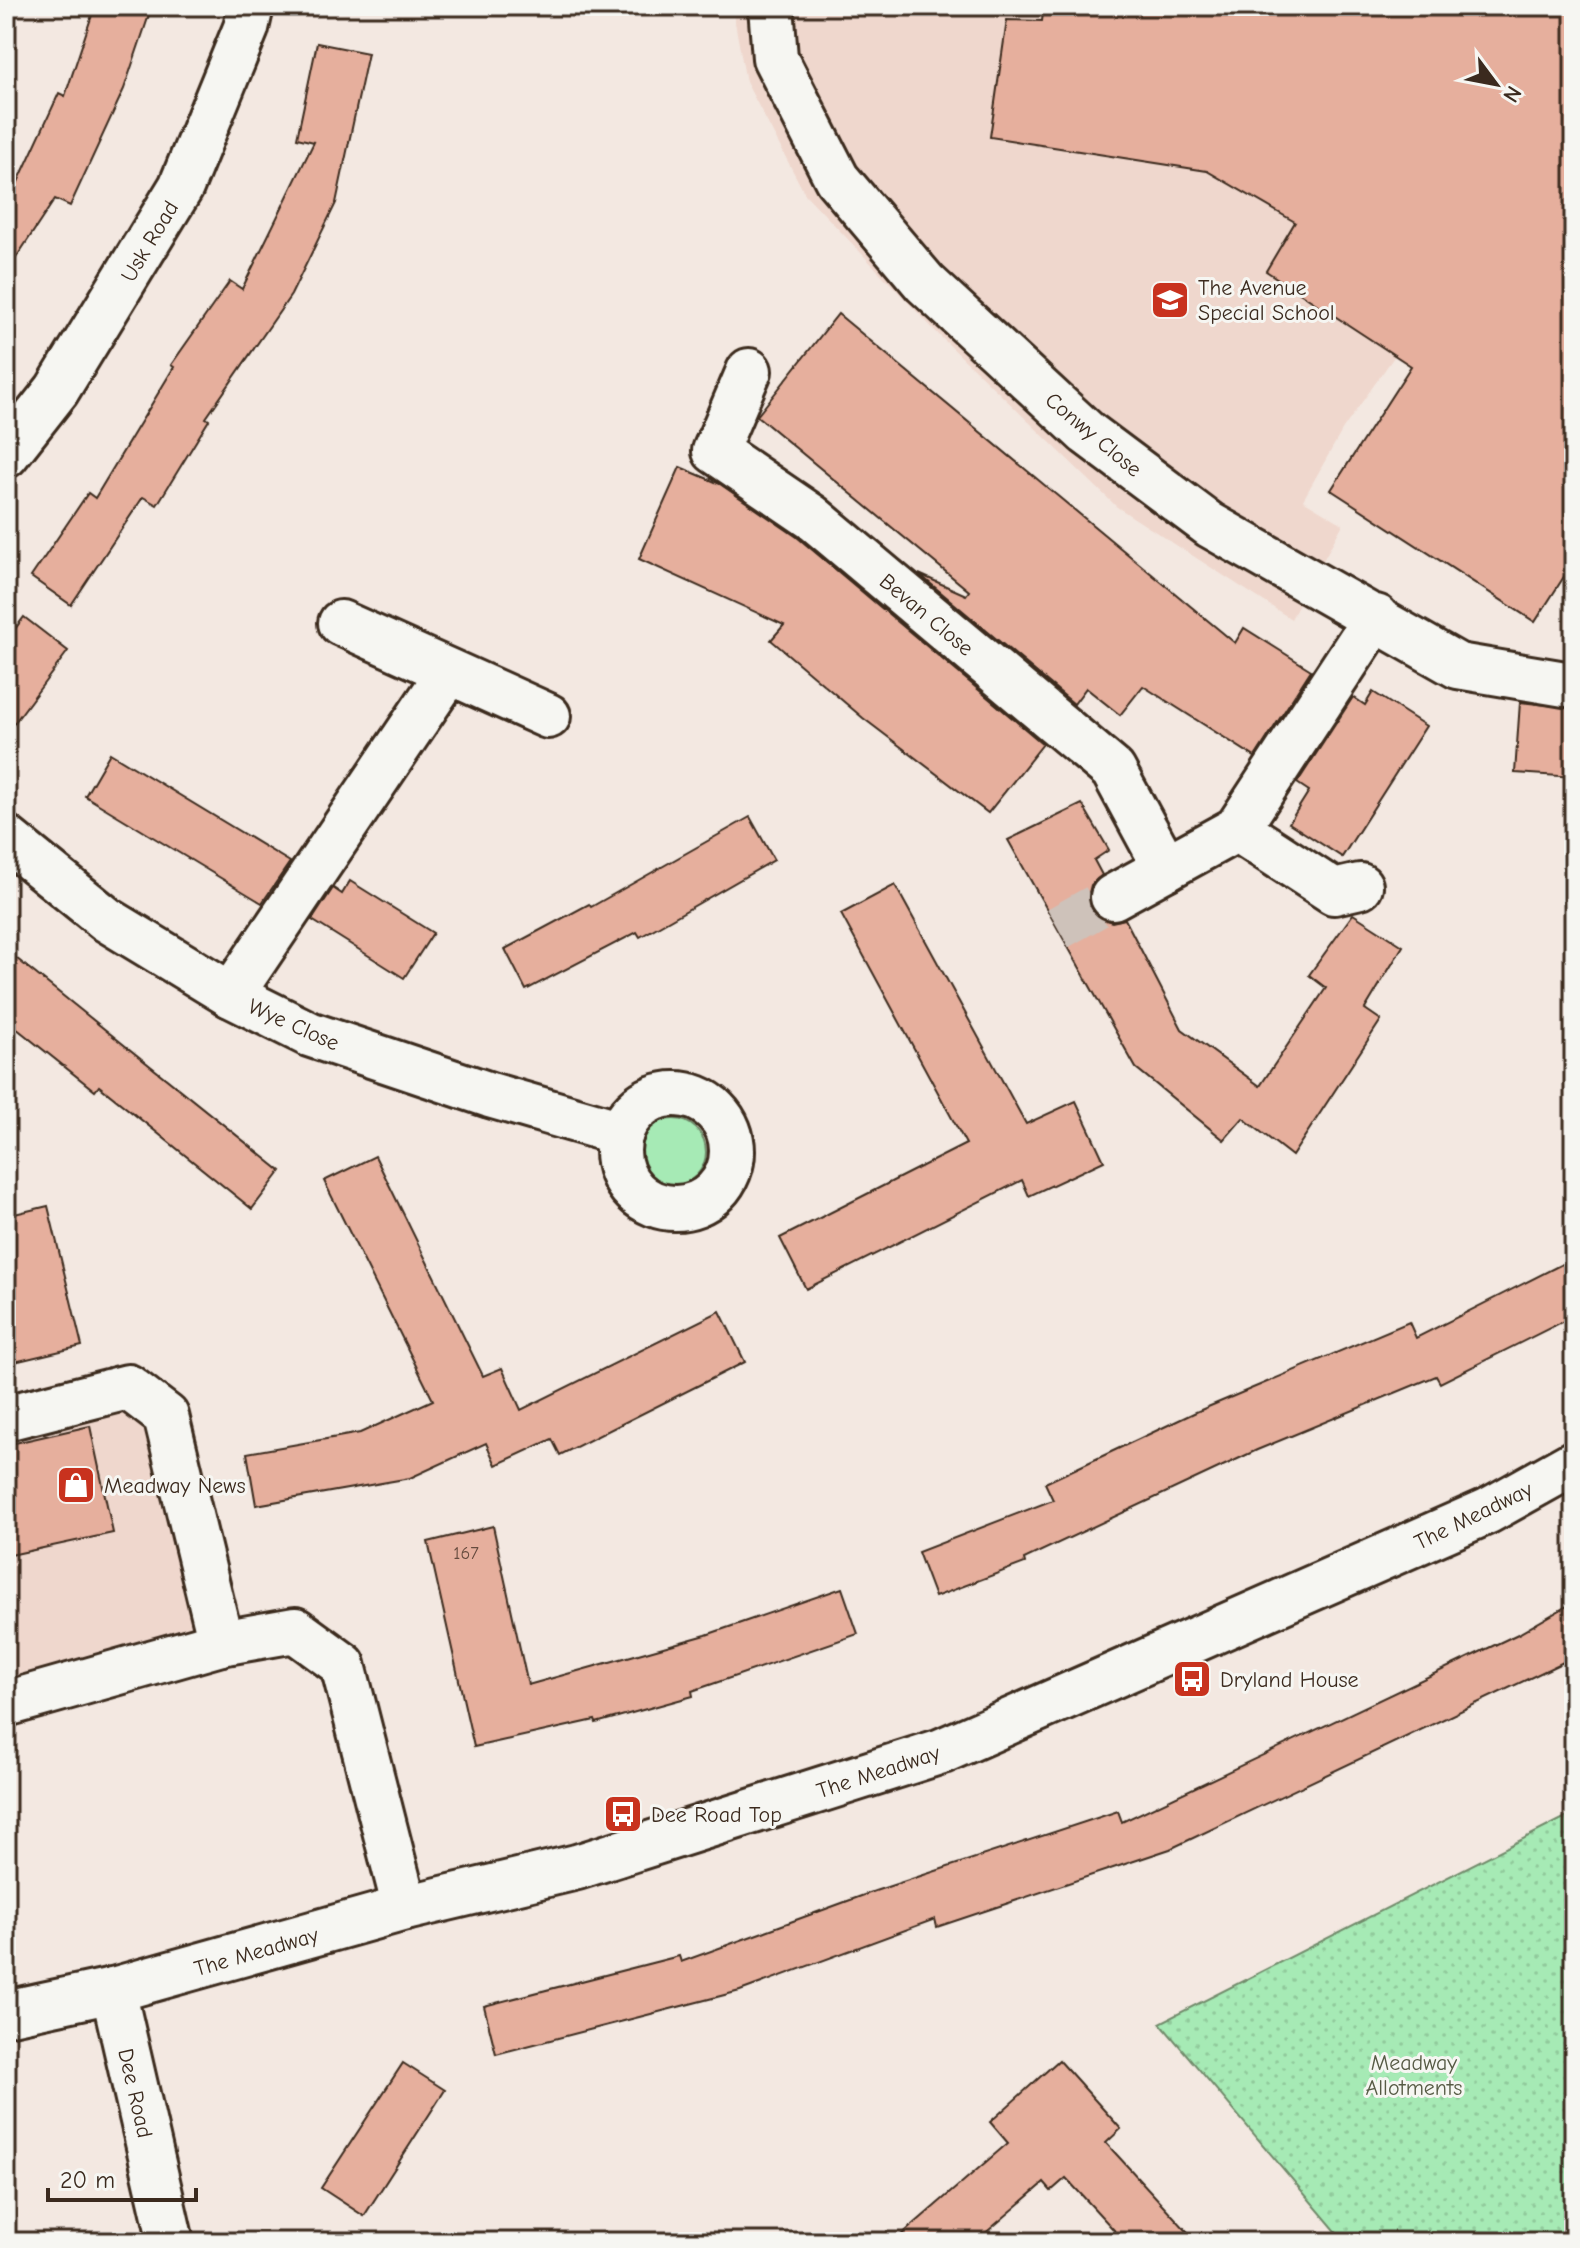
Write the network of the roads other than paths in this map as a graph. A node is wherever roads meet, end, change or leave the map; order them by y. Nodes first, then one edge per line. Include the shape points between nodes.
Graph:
1 (251, 6) edge
2 (771, 6) edge
3 (749, 371) dead end
4 (6, 455) edge
5 (1376, 617) junction
6 (341, 623) dead end
7 (449, 672) junction
8 (1574, 683) edge
9 (548, 716) dead end
10 (1237, 829) junction
11 (6, 838) edge
12 (1166, 868) junction
13 (1360, 886) dead end
14 (1113, 897) tunnel mouth
15 (231, 995) junction
16 (621, 1133) dead end
17 (6, 1418) edge
18 (1574, 1463) edge
19 (221, 1643) junction
20 (6, 1704) edge
21 (405, 1908) junction
22 (113, 1990) junction
23 (6, 2013) edge
24 (171, 2242) edge

1 - 4 street, Usk Road via 181,187 57,390
2 - 5 street, Conwy Close via 775,58 837,179 925,283 1087,433 1188,509 1310,585
3 - 12 street, Bevan Close via 715,451 812,517 1113,770
5 - 8 street, Conwy Close via 1458,666
5 - 10 street
6 - 7 street
7 - 9 street
7 - 15 street
10 - 12 street
10 - 13 street via 1334,892
11 - 15 street, Wye Close via 106,919
12 - 14 street
15 - 16 street, Wye Close via 309,1034
17 - 19 street via 128,1387 166,1416
18 - 21 street, The Meadway via 1488,1511 942,1751 577,1867
19 - 20 street
19 - 21 street via 295,1630 343,1665
21 - 22 street, The Meadway
22 - 23 street, The Meadway
22 - 24 street, Dee Road

